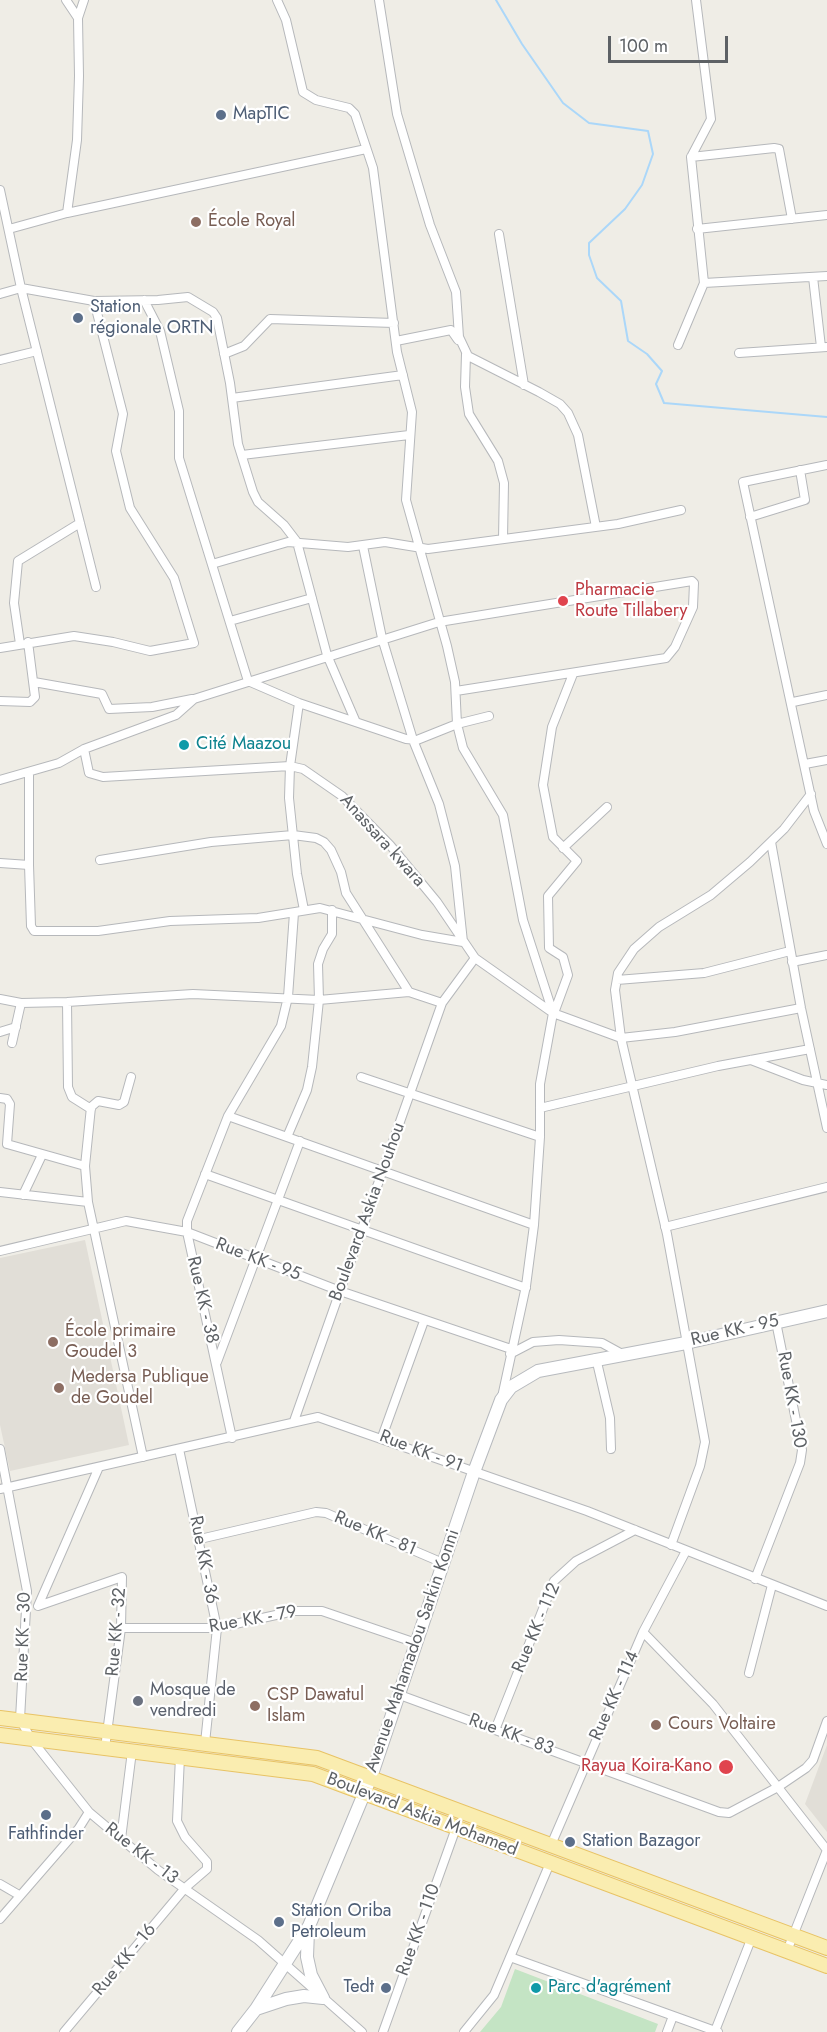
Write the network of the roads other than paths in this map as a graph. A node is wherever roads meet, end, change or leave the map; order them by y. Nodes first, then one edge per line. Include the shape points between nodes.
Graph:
1 (66, 0) edge
2 (84, 0) edge
3 (277, 0) edge
4 (379, 0) edge
5 (696, 0) edge
6 (78, 18) junction
7 (366, 148) junction
8 (691, 157) junction
9 (0, 190) edge
10 (67, 213) junction
11 (827, 216) edge
12 (792, 219) junction
13 (9, 229) junction
14 (698, 229) junction
15 (499, 234) dead end
16 (827, 276) edge
17 (813, 277) junction
18 (704, 283) junction
19 (21, 288) junction
20 (0, 294) edge
21 (144, 300) junction
22 (94, 301) junction
23 (394, 323) junction
24 (396, 341) junction
25 (678, 345) dead end
26 (824, 347) edge
27 (37, 351) junction
28 (739, 353) dead end
29 (224, 354) junction
30 (468, 356) junction
31 (0, 360) edge
32 (403, 375) junction
33 (524, 385) junction
34 (232, 398) junction
35 (409, 435) junction
36 (242, 455) junction
37 (827, 465) edge
38 (800, 470) junction
39 (681, 510) dead end
40 (750, 517) junction
41 (80, 523) junction
42 (596, 526) junction
43 (503, 538) junction
44 (297, 542) junction
45 (363, 546) junction
46 (418, 549) junction
47 (212, 564) junction
48 (96, 587) dead end
49 (312, 598) junction
50 (230, 621) junction
51 (439, 622) junction
52 (382, 638) junction
53 (24, 643) junction
54 (0, 648) edge
55 (327, 655) junction
56 (573, 674) junction
57 (248, 681) junction
58 (34, 682) junction
59 (456, 691) junction
60 (827, 695) edge
61 (194, 699) junction
62 (0, 701) edge
63 (793, 702) junction
64 (299, 703) junction
65 (489, 716) dead end
66 (355, 720) junction
67 (457, 724) junction
68 (412, 740) junction
69 (84, 749) junction
70 (827, 760) edge
71 (805, 764) junction
72 (290, 765) junction
73 (29, 772) junction
74 (0, 780) edge
75 (811, 794) junction
76 (608, 807) dead end
77 (293, 835) junction
78 (771, 843) junction
79 (827, 844) edge
80 (563, 848) junction
81 (100, 860) dead end
82 (0, 863) edge
83 (29, 866) junction
84 (304, 910) junction
85 (332, 910) junction
86 (294, 913) junction
87 (363, 919) junction
88 (463, 942) junction
89 (790, 951) junction
90 (827, 955) edge
91 (475, 958) junction
92 (792, 962) junction
93 (616, 980) junction
94 (409, 993) junction
95 (288, 996) junction
96 (0, 999) edge
97 (319, 1000) junction
98 (67, 1002) junction
99 (21, 1003) junction
100 (442, 1003) junction
101 (801, 1008) junction
102 (553, 1013) junction
103 (16, 1027) junction
104 (0, 1032) edge
105 (621, 1038) junction
106 (12, 1043) dead end
107 (810, 1049) junction
108 (750, 1060) junction
109 (130, 1077) dead end
110 (361, 1077) dead end
111 (822, 1085) edge
112 (631, 1086) junction
113 (411, 1094) junction
114 (0, 1098) edge
115 (540, 1108) junction
116 (91, 1109) junction
117 (228, 1116) junction
118 (827, 1128) edge
119 (287, 1137) junction
120 (540, 1137) junction
121 (300, 1141) junction
122 (42, 1155) junction
123 (85, 1166) junction
124 (382, 1172) junction
125 (205, 1174) junction
126 (827, 1188) edge
127 (0, 1192) edge
128 (23, 1195) junction
129 (276, 1199) junction
130 (88, 1202) junction
131 (534, 1225) junction
132 (665, 1227) junction
133 (361, 1228) junction
134 (96, 1230) junction
135 (187, 1232) junction
136 (0, 1251) edge
137 (256, 1260) junction
138 (526, 1288) junction
139 (340, 1291) junction
140 (827, 1311) edge
141 (424, 1321) junction
142 (776, 1322) junction
143 (686, 1343) junction
144 (511, 1351) junction
145 (622, 1354) junction
146 (596, 1358) junction
147 (217, 1363) junction
148 (538, 1371) joint
149 (501, 1400) junction
150 (294, 1421) junction
151 (382, 1437) junction
152 (232, 1438) junction
153 (0, 1449) edge
154 (179, 1449) junction
155 (611, 1449) dead end
156 (143, 1457) junction
157 (99, 1467) junction
158 (474, 1472) junction
159 (4, 1488) edge
160 (635, 1530) junction
161 (200, 1539) junction
162 (671, 1545) junction
163 (686, 1551) junction
164 (444, 1563) junction
165 (755, 1579) junction
166 (772, 1585) junction
167 (827, 1606) edge
168 (121, 1628) junction
169 (217, 1628) junction
170 (644, 1632) junction
171 (416, 1643) junction
172 (749, 1673) dead end
173 (397, 1694) junction
174 (0, 1718) edge
175 (20, 1719) junction
176 (827, 1721) edge
177 (106, 1730) junction
178 (495, 1730) junction
179 (0, 1735) edge
180 (31, 1738) junction
181 (205, 1743) junction
182 (105, 1748) junction
183 (132, 1751) junction
184 (180, 1757) junction
185 (586, 1762) junction
186 (371, 1777) junction
187 (778, 1787) junction
188 (364, 1792) junction
189 (88, 1812) junction
190 (456, 1828) junction
191 (121, 1839) junction
192 (551, 1845) junction
193 (827, 1850) edge
194 (550, 1863) junction
195 (0, 1884) edge
196 (185, 1888) junction
197 (19, 1895) junction
198 (0, 1918) edge
199 (309, 1926) junction
200 (793, 1935) junction
201 (752, 1937) junction
202 (827, 1948) edge
203 (787, 1951) junction
204 (510, 1957) junction
205 (285, 1965) junction
206 (827, 1965) edge
207 (322, 1998) junction
208 (256, 2009) junction
209 (673, 2016) junction
210 (717, 2031) edge
211 (64, 2032) edge
212 (238, 2032) edge
213 (362, 2032) edge
214 (383, 2032) edge
215 (464, 2032) edge
216 (667, 2032) edge

1 - 6 street
2 - 6 street
3 - 7 street via 286,20 303,92 316,100 349,108 355,114
4 - 30 street via 397,114 430,225 456,292 458,332
5 - 8 street via 711,119
6 - 10 street via 77,140
7 - 10 street
7 - 23 street via 373,168
8 - 12 street via 779,149
8 - 14 street
9 - 13 street
10 - 13 street
11 - 12 street
12 - 14 street
13 - 19 street
14 - 18 street
15 - 33 street
16 - 17 street
17 - 18 street
17 - 26 street
18 - 25 street
19 - 20 street
19 - 22 street
19 - 27 street
21 - 22 street
21 - 29 street via 188,297 206,307 217,318
21 - 47 street via 160,331 179,411 179,458
22 - 53 street via 123,408 116,451 130,508 167,564 184,604 194,643 150,651 78,636
23 - 24 street
23 - 29 street via 270,319 244,346
24 - 30 street via 451,330
24 - 32 street
26 - 28 street
27 - 31 street
27 - 41 street
29 - 34 street
30 - 33 street
30 - 43 street via 465,387 469,414 498,461 504,483
32 - 34 street
32 - 35 street via 412,412
33 - 42 street via 560,404 574,422
34 - 36 street
35 - 36 street
35 - 46 street via 406,500
36 - 44 street via 258,502
37 - 38 street
38 - 40 street via 805,500
38 - 40 street via 743,482
39 - 42 street
40 - 63 street
41 - 48 street
41 - 53 street via 18,561 14,603
42 - 43 street
43 - 46 street
44 - 45 street
44 - 47 street
44 - 49 street
45 - 46 street via 385,542
45 - 52 street
46 - 51 street
47 - 50 street
49 - 50 street
49 - 55 street
50 - 57 street
51 - 52 street
51 - 56 street via 694,583 693,607 666,658
51 - 59 street
52 - 55 street
52 - 68 street
53 - 54 street
53 - 58 street
55 - 57 street
55 - 66 street
56 - 59 street
56 - 80 street via 552,727 543,785 553,837
57 - 61 street
57 - 64 street
58 - 61 street via 102,694 109,709 152,707
58 - 62 street via 33,700
59 - 67 street
60 - 63 street
61 - 69 street via 176,715
63 - 71 street
64 - 66 street
64 - 72 street
65 - 67 street
66 - 68 street
67 - 68 street
67 - 102 street via 462,748 503,815 523,920
68 - 88 street via 440,804 455,866
69 - 72 street via 89,773 103,777
69 - 73 street via 59,763
70 - 71 street
71 - 75 street
72 - 77 street
72 - 88 street, Anassara kwara via 317,777 360,812 437,902
73 - 74 street
73 - 83 street
75 - 78 street
75 - 79 street
76 - 80 street
77 - 81 street via 211,842
77 - 84 street
77 - 87 street via 316,838 331,850 346,893
78 - 89 street
78 - 93 street via 711,895 677,914 634,949
80 - 102 street via 577,861 548,896 549,948 563,957 568,975
82 - 83 street
83 - 86 street via 31,926 37,932 98,931 170,921
84 - 85 street
84 - 86 street
85 - 87 street
85 - 97 street via 332,934 318,964
86 - 95 street
87 - 88 street
87 - 94 street
88 - 91 street, Anassara kwara
89 - 92 street
89 - 93 street via 704,973
90 - 92 street
91 - 100 street, Boulevard Askia Nouhou
91 - 102 street, Anassara kwara
92 - 101 street
93 - 105 street
94 - 97 street
94 - 100 street
95 - 97 street
95 - 98 street via 193,994
95 - 117 street via 278,1034
96 - 99 street
97 - 119 street via 307,1090
98 - 99 street
98 - 116 street via 68,1087 72,1097
99 - 103 street
100 - 113 street, Boulevard Askia Nouhou
101 - 105 street
101 - 107 street
102 - 105 street, Anassara kwara
102 - 115 street via 540,1084
103 - 104 street
103 - 106 street
105 - 112 street
107 - 108 street
107 - 111 street
108 - 111 street
108 - 112 street
109 - 116 street via 124,1102 98,1101
110 - 113 street
111 - 118 street
112 - 115 street
112 - 132 street
113 - 120 street
113 - 124 street, Boulevard Askia Nouhou
114 - 122 street via 10,1104 7,1144
115 - 120 street
116 - 123 street
117 - 119 street
117 - 125 street
119 - 121 street
120 - 131 street
121 - 124 street
121 - 129 street
122 - 123 street
122 - 128 street
123 - 130 street
124 - 131 street
124 - 133 street, Boulevard Askia Nouhou
125 - 129 street
125 - 135 street via 190,1210
126 - 132 street
127 - 128 street
128 - 130 street
129 - 133 street
129 - 137 street
130 - 134 street
131 - 138 street
132 - 143 street
133 - 138 street
133 - 139 street, Boulevard Askia Nouhou
134 - 135 street, Rue KK - 95 via 126,1221
134 - 136 street, Rue KK - 95
134 - 156 street
135 - 137 street, Rue KK - 95
135 - 147 street, Rue KK - 38
137 - 139 street, Rue KK - 95
137 - 147 street
138 - 144 street
139 - 141 street, Rue KK - 95
139 - 150 street, Boulevard Askia Nouhou
140 - 142 street, Rue KK - 95
141 - 144 street, Rue KK - 95
141 - 151 street
142 - 143 street, Rue KK - 95
142 - 165 street, Rue KK - 130 via 802,1450
143 - 145 street, Rue KK - 95
143 - 162 street via 705,1442 700,1467
144 - 145 street via 533,1342 559,1340 603,1343
144 - 149 street
145 - 146 street, Rue KK - 95
146 - 148 street, Rue KK - 95
146 - 155 street via 610,1418
147 - 152 street, Rue KK - 38
148 - 149 street, Avenue Mahamadou Sarkin Konni via 521,1379
149 - 158 street, Avenue Mahamadou Sarkin Konni
150 - 151 street, Rue KK - 91 via 325,1418
150 - 152 street, Rue KK - 91
151 - 158 street, Rue KK - 91
152 - 154 street, Rue KK - 91
153 - 159 street, Rue KK - 30
154 - 156 street, Rue KK - 91
154 - 161 street, Rue KK - 36
156 - 157 street, Rue KK - 91
157 - 159 street, Rue KK - 91
157 - 168 street, Rue KK - 32 via 38,1606 122,1577
158 - 160 street, Rue KK - 91
158 - 164 street, Avenue Mahamadou Sarkin Konni
159 - 175 street, Rue KK - 30 via 27,1591
160 - 162 street, Rue KK - 91
160 - 178 street, Rue KK - 112 via 576,1561 554,1581
161 - 164 street, Rue KK - 81 via 316,1512
161 - 169 street, Rue KK - 36
162 - 163 street, Rue KK - 91
163 - 165 street, Rue KK - 91
163 - 170 street, Rue KK - 114
164 - 171 street, Avenue Mahamadou Sarkin Konni
165 - 166 street, Rue KK - 91
166 - 167 street, Rue KK - 91
166 - 172 street
168 - 169 street, Rue KK - 79
168 - 177 street, Rue KK - 32
169 - 171 street, Rue KK - 79 via 294,1611 322,1611
169 - 181 street, Rue KK - 36
170 - 185 street, Rue KK - 114
170 - 187 street via 712,1704
171 - 173 street, Avenue Mahamadou Sarkin Konni
173 - 178 street, Rue KK - 83
173 - 186 street, Avenue Mahamadou Sarkin Konni
174 - 175 main road, Boulevard Askia Mohamed
175 - 177 main road, Boulevard Askia Mohamed
175 - 180 street, Rue KK - 13
176 - 187 street, Rue KK - 83 via 813,1760
177 - 181 main road, Boulevard Askia Mohamed
177 - 182 street, Rue KK - 32
178 - 185 street, Rue KK - 83
179 - 180 main road, Boulevard Askia Mohamed
180 - 182 main road, Boulevard Askia Mohamed
180 - 189 street, Rue KK - 13
181 - 186 main road, Boulevard Askia Mohamed via 317,1758
182 - 183 main road, Boulevard Askia Mohamed
183 - 184 main road, Boulevard Askia Mohamed
183 - 191 street
184 - 188 main road, Boulevard Askia Mohamed via 313,1774
184 - 196 street, Rue KK - 16 via 177,1821 207,1862 204,1873
185 - 187 street, Rue KK - 83 via 719,1812 740,1809
185 - 192 street, Rue KK - 114
186 - 188 street, Avenue Mahamadou Sarkin Konni
186 - 192 main road, Boulevard Askia Mohamed
187 - 193 street
188 - 190 main road, Boulevard Askia Mohamed
188 - 199 street, Avenue Mahamadou Sarkin Konni
189 - 191 street, Rue KK - 13
189 - 197 street via 79,1828
190 - 194 main road, Boulevard Askia Mohamed
190 - 214 street, Rue KK - 110
191 - 196 street, Rue KK - 13
192 - 200 main road, Boulevard Askia Mohamed
193 - 200 street
194 - 201 main road, Boulevard Askia Mohamed
194 - 204 street
195 - 197 street
196 - 205 street, Rue KK - 13 via 258,1940
196 - 211 street, Rue KK - 16
197 - 198 street
199 - 205 street, Avenue Mahamadou Sarkin Konni
199 - 207 street via 307,1957
200 - 202 main road, Boulevard Askia Mohamed
200 - 203 street
201 - 203 main road, Boulevard Askia Mohamed
201 - 210 street
203 - 206 main road, Boulevard Askia Mohamed
204 - 209 street
204 - 215 street via 494,1995
205 - 207 street, Rue KK - 13
205 - 208 street, Avenue Mahamadou Sarkin Konni
207 - 208 street via 286,1999
207 - 213 street, Rue KK - 13
208 - 212 street, Avenue Mahamadou Sarkin Konni
209 - 210 street
209 - 216 street

